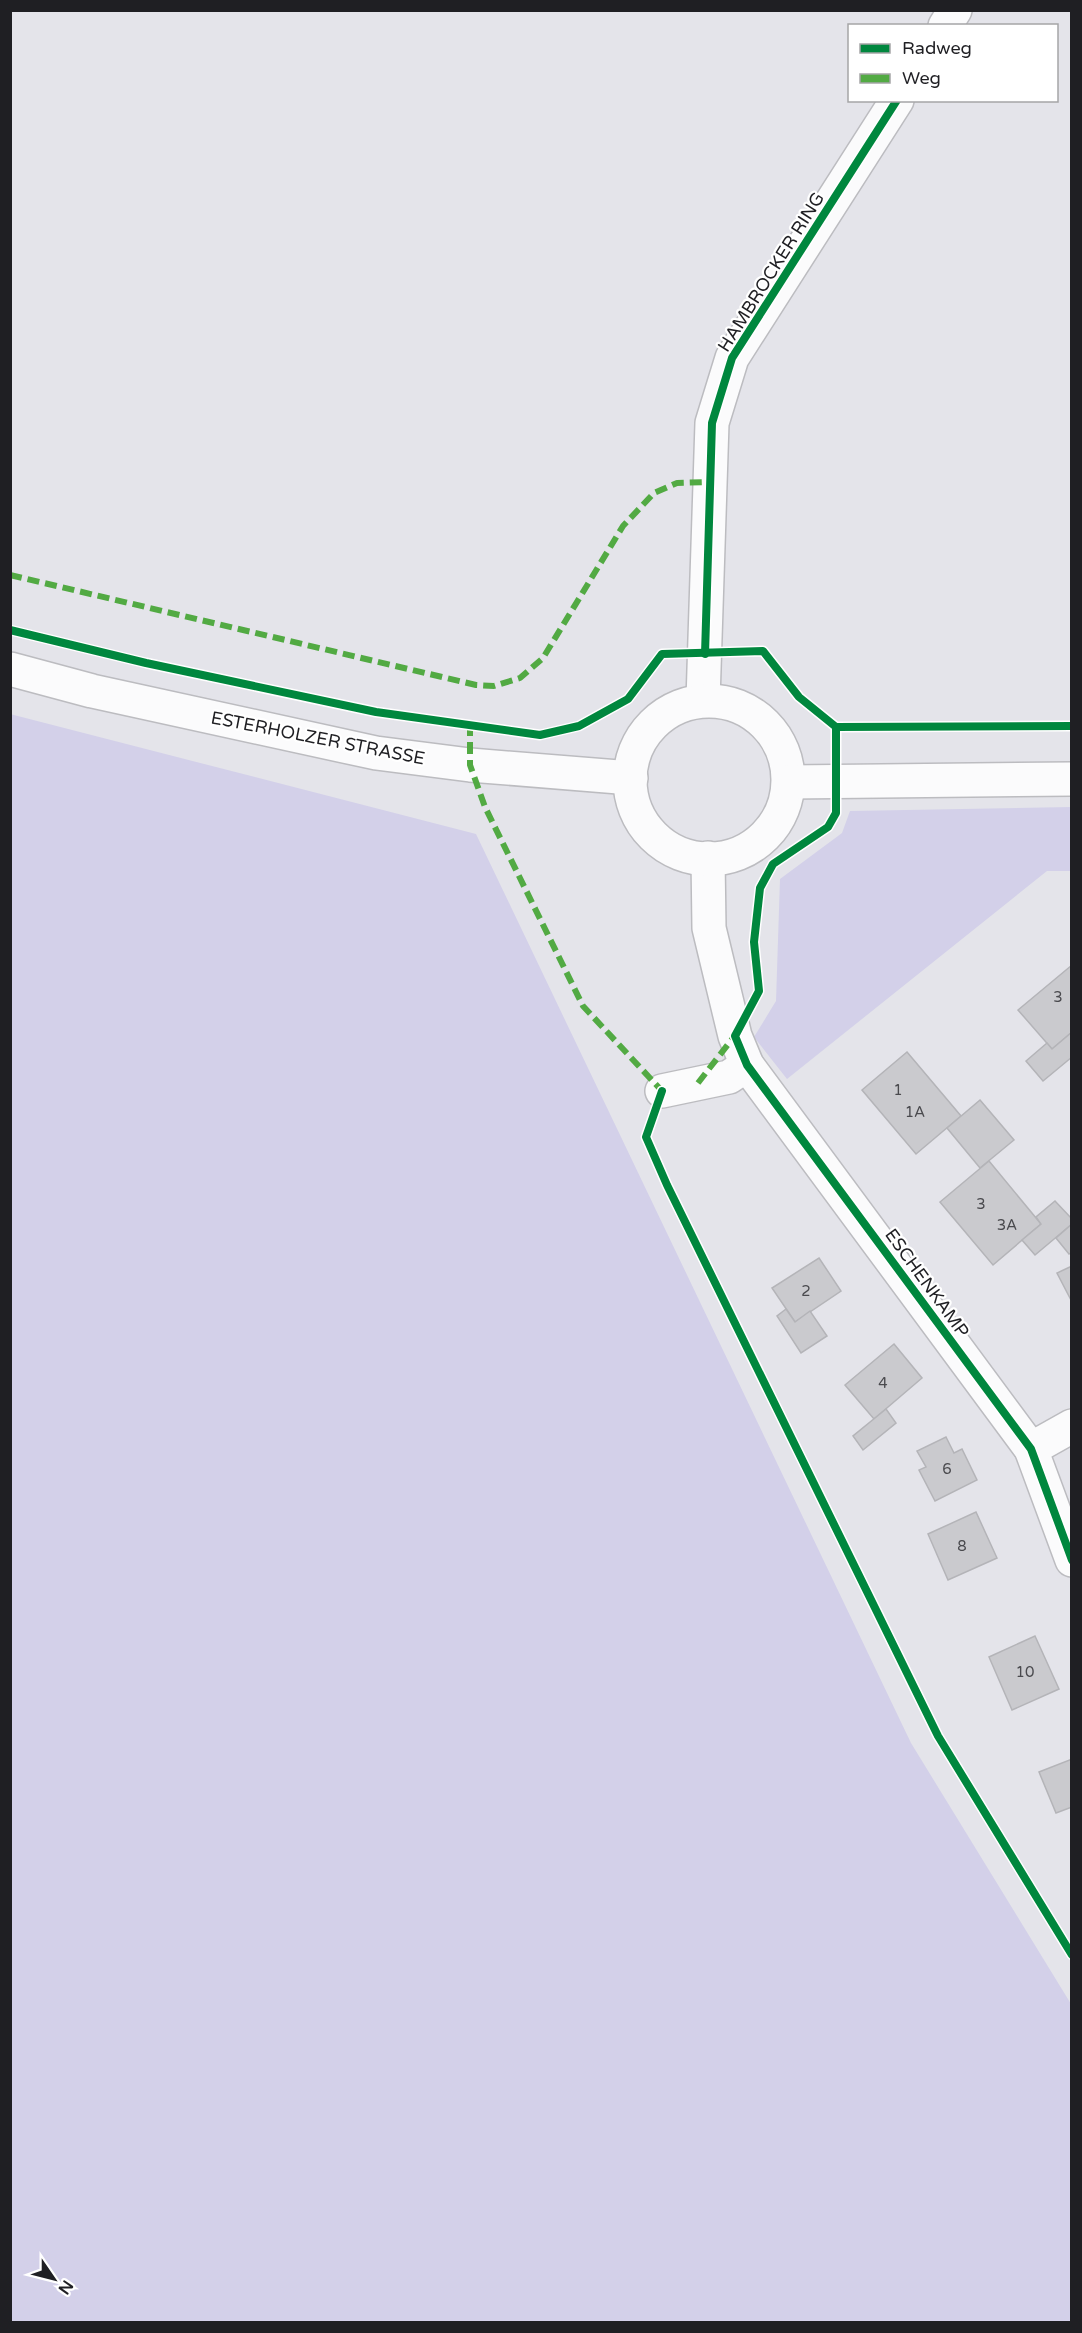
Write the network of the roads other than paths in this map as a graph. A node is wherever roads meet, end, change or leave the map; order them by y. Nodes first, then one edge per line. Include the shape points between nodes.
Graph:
1 (955, 10) edge
2 (946, 24) edge
3 (896, 102) edge
4 (10, 669) edge
5 (703, 700) junction
6 (631, 778) junction
7 (1071, 779) edge
8 (789, 782) junction
9 (708, 858) junction
10 (747, 1065) junction
11 (662, 1091) dead end
12 (1071, 1426) edge
13 (1031, 1449) junction
14 (1071, 1560) edge

1 - 2 street
3 - 5 street, HAMBROCKER RING via 732,358 712,423
4 - 6 street, ESTERHOLZER STRASSE via 92,691 376,753
5 - 6 street via 678,707 656,721 640,741 631,765
5 - 8 street via 730,703 754,714 773,732 785,756
6 - 9 street via 630,792 638,817 654,837 676,852
7 - 8 street
8 - 9 street via 784,808 771,830 751,848 727,857
9 - 10 street, ESCHENKAMP via 709,928 735,1035
10 - 11 street via 729,1077
10 - 13 street, ESCHENKAMP
12 - 13 street
13 - 14 street, ESCHENKAMP

